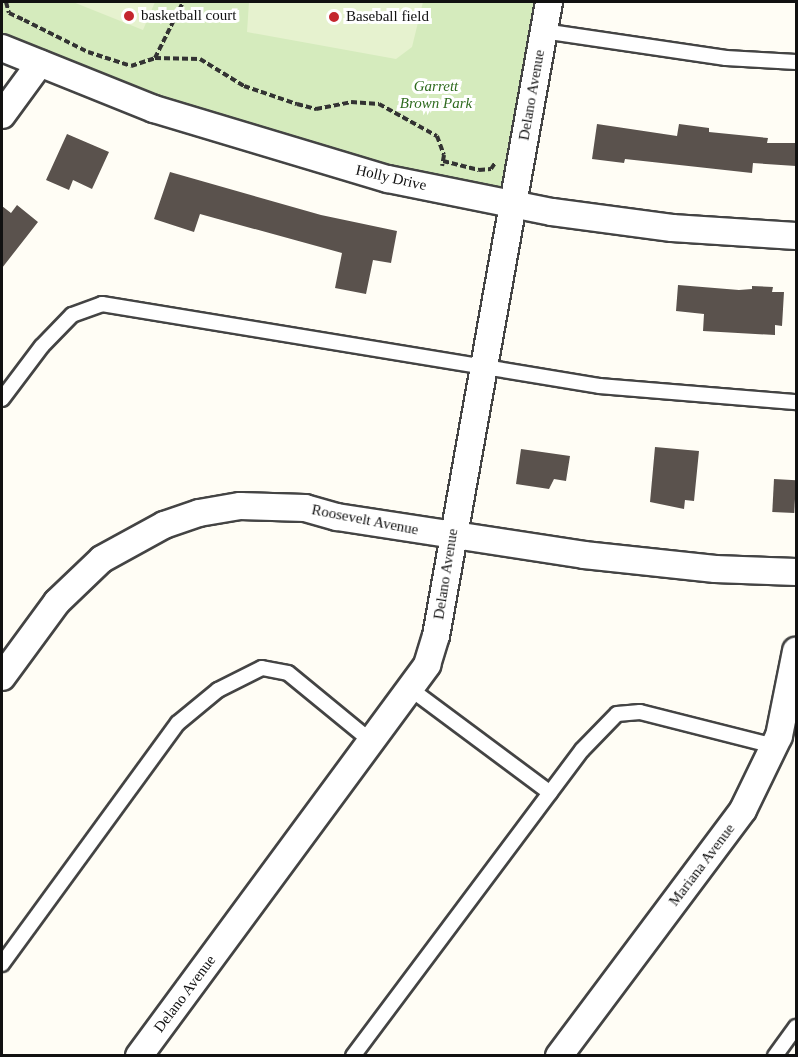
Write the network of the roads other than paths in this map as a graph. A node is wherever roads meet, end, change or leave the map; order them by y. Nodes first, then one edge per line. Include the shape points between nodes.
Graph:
1 (549, 2) edge
2 (543, 32) junction
3 (2, 48) edge
4 (796, 62) edge
5 (40, 63) junction
6 (2, 115) edge
7 (513, 205) junction
8 (796, 236) edge
9 (483, 367) junction
10 (2, 399) edge
11 (796, 402) edge
12 (453, 536) junction
13 (796, 572) edge
14 (796, 651) edge
15 (2, 677) edge
16 (412, 690) junction
17 (793, 701) edge
18 (372, 742) junction
19 (774, 746) junction
20 (550, 793) junction
21 (2, 964) edge
22 (796, 1027) edge
23 (139, 1056) edge
24 (353, 1056) edge
25 (559, 1056) edge
26 (775, 1056) edge

1 - 2 street, Delano Avenue
2 - 4 lane via 726,58
2 - 7 street, Delano Avenue
3 - 5 street, Holly Drive
5 - 6 street
5 - 7 street, Holly Drive via 192,121 348,168
7 - 8 street, Holly Drive via 672,228
7 - 9 street, Delano Avenue
9 - 10 lane via 102,304 72,315 42,346
9 - 11 lane via 600,386
9 - 12 street, Delano Avenue
12 - 13 street, Roosevelt Avenue via 671,565
12 - 15 street, Roosevelt Avenue via 291,506 240,506 199,513 149,531 91,569 57,602
12 - 16 street, Delano Avenue via 433,648
14 - 17 street, Mariana Avenue
16 - 18 street, Delano Avenue
16 - 20 lane
17 - 19 street, Mariana Avenue
18 - 21 lane via 288,673 262,668 219,690 178,723
18 - 23 street, Delano Avenue
19 - 20 lane via 640,712 617,714 582,750
19 - 25 street, Mariana Avenue via 743,810
20 - 24 lane
22 - 26 lane

